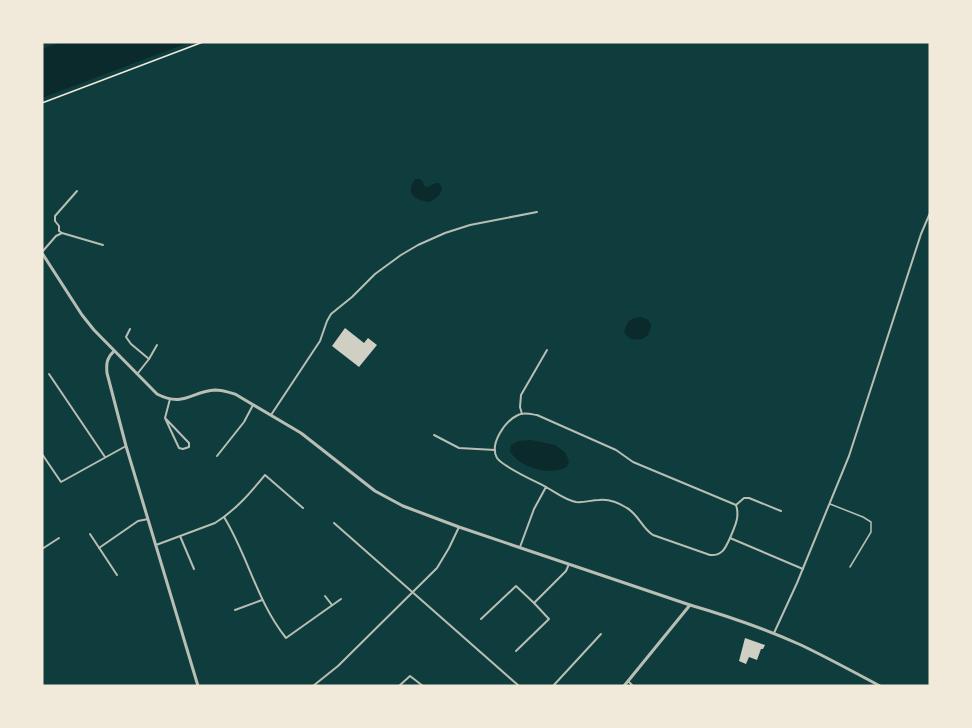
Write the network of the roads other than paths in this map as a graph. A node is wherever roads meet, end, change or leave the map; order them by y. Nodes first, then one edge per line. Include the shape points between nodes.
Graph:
1 (76, 191) dead end
2 (537, 212) dead end
3 (930, 213) edge
4 (62, 233) junction
5 (103, 245) dead end
6 (42, 252) edge
7 (47, 260) junction
8 (42, 264) edge
9 (130, 329) dead end
10 (157, 345) dead end
11 (547, 350) dead end
12 (114, 351) junction
13 (149, 359) junction
14 (49, 374) dead end
15 (137, 375) junction
16 (170, 399) junction
17 (253, 405) junction
18 (520, 414) junction
19 (271, 415) junction
20 (165, 418) junction
21 (434, 435) dead end
22 (126, 446) junction
23 (495, 450) junction
24 (42, 454) edge
25 (217, 456) dead end
26 (105, 457) junction
27 (655, 464) dead end
28 (653, 470) junction
29 (546, 487) junction
30 (829, 504) junction
31 (736, 505) junction
32 (303, 508) dead end
33 (782, 511) dead end
34 (224, 517) junction
35 (148, 519) junction
36 (334, 523) dead end
37 (459, 527) junction
38 (90, 534) dead end
39 (180, 536) junction
40 (59, 538) dead end
41 (730, 538) junction
42 (156, 545) junction
43 (520, 547) junction
44 (99, 548) junction
45 (42, 549) edge
46 (569, 564) junction
47 (850, 567) dead end
48 (194, 569) dead end
49 (803, 569) junction
50 (117, 575) dead end
51 (413, 593) junction
52 (325, 596) dead end
53 (341, 599) dead end
54 (262, 600) junction
55 (534, 603) junction
56 (332, 605) junction
57 (690, 605) junction
58 (235, 610) dead end
59 (481, 619) dead end
60 (774, 633) junction
61 (601, 634) dead end
62 (516, 651) dead end
63 (627, 681) junction
64 (878, 685) edge
65 (198, 686) edge
66 (314, 686) edge
67 (399, 686) edge
68 (423, 686) edge
69 (519, 686) edge
70 (553, 686) edge
71 (624, 686) edge
72 (633, 686) edge

1 - 4 street via 55,216
2 - 19 street via 445,233 418,245 375,274 331,314 320,340
3 - 30 street via 849,456
4 - 5 street
4 - 6 street
6 - 7 street
7 - 8 street
7 - 12 street via 82,315
9 - 13 street via 126,337
10 - 13 street
11 - 18 street via 521,395
12 - 15 street
12 - 22 street via 106,364
13 - 15 street
14 - 26 street
15 - 16 street via 157,394
16 - 17 street via 221,390
16 - 20 street
17 - 19 street
17 - 25 street
18 - 23 street via 507,423
18 - 28 street via 537,415
19 - 37 street via 301,433 380,494
20 - 20 street via 179,448 189,447 189,443
21 - 23 street via 459,448
22 - 26 street
22 - 35 street
23 - 29 street via 499,461
24 - 26 street via 61,482
27 - 28 street
28 - 31 street
29 - 41 street via 572,501 602,500 627,508 653,535 710,555 723,552
29 - 43 street
30 - 47 lane via 871,522 871,532
30 - 49 street
31 - 33 street via 749,498
31 - 41 street via 738,518
32 - 34 street via 265,475
34 - 39 street
34 - 54 street
35 - 42 street
35 - 44 street via 138,521
36 - 51 street
37 - 43 street
37 - 51 street via 437,568
38 - 44 street
39 - 42 street
39 - 48 street
40 - 45 street
41 - 49 street
42 - 65 street
43 - 46 street
44 - 50 street
46 - 55 street
46 - 57 street
49 - 60 street
51 - 66 street
51 - 69 street
52 - 56 street
53 - 56 street
54 - 56 street via 286,638
54 - 58 street
55 - 59 street via 516,586
55 - 62 street via 549,619
57 - 60 street
57 - 63 street
60 - 64 street
61 - 70 street
63 - 71 street
63 - 72 street
67 - 68 street via 411,676

